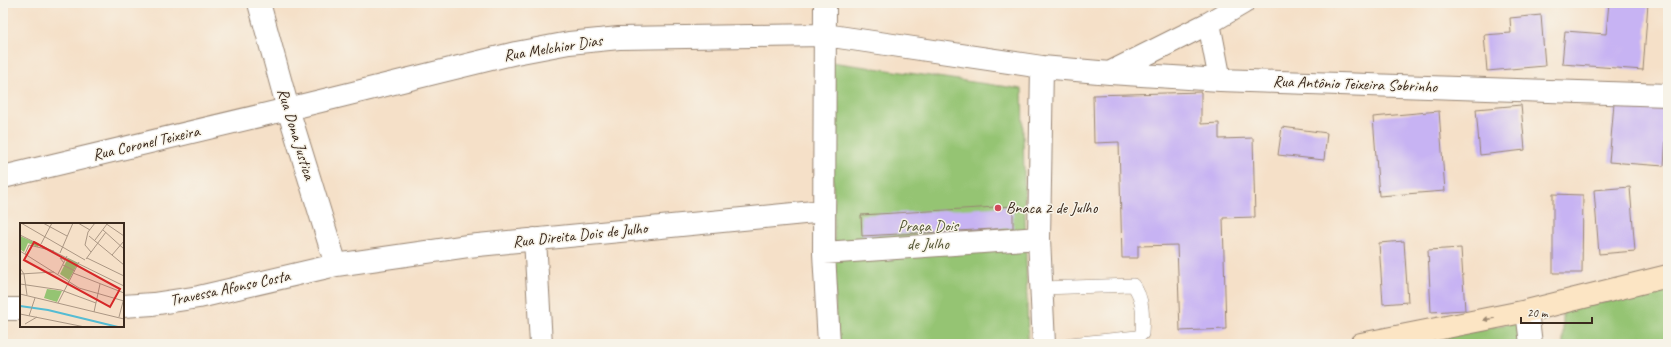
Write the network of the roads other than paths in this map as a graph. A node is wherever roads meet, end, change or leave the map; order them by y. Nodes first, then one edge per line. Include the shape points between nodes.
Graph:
1 (259, 3) edge
2 (825, 3) edge
3 (1243, 3) edge
4 (1209, 23) junction
5 (825, 35) junction
6 (1042, 67) junction
7 (1110, 73) junction
8 (1220, 80) junction
9 (1668, 95) edge
10 (288, 109) junction
11 (3, 177) edge
12 (824, 211) junction
13 (1039, 238) junction
14 (535, 239) junction
15 (824, 253) junction
16 (336, 265) junction
17 (1668, 276) edge
18 (1042, 288) junction
19 (124, 306) edge
20 (20, 308) edge
21 (3, 309) edge
22 (1527, 311) junction
23 (541, 344) edge
24 (829, 344) edge
25 (1044, 344) edge
26 (1071, 344) edge
27 (1361, 344) edge
28 (1531, 344) edge

1 - 10 street, Rua Dona Justica
2 - 5 street
3 - 4 street
4 - 7 street
4 - 8 street
5 - 6 street
5 - 10 street, Rua Melchior Dias via 619,38 569,43 487,60
5 - 12 street
6 - 7 street, Rua Antônio Teixeira Sobrinho
6 - 13 street
7 - 8 street, Rua Antônio Teixeira Sobrinho
8 - 9 street, Rua Antônio Teixeira Sobrinho
10 - 11 street, Rua Coronel Teixeira
10 - 16 street, Rua Dona Justica
12 - 14 street, Rua Direita Dois de Julho
12 - 15 street
13 - 15 street
13 - 18 street
14 - 16 street, Rua Direita Dois de Julho
14 - 23 street
15 - 24 street
16 - 19 street, Travessa Afonso Costa via 200,297
17 - 22 street
18 - 25 street
18 - 26 lane via 1133,285 1140,294 1143,319 1142,334 1138,337
20 - 21 street
22 -> 27 street
22 - 28 street

